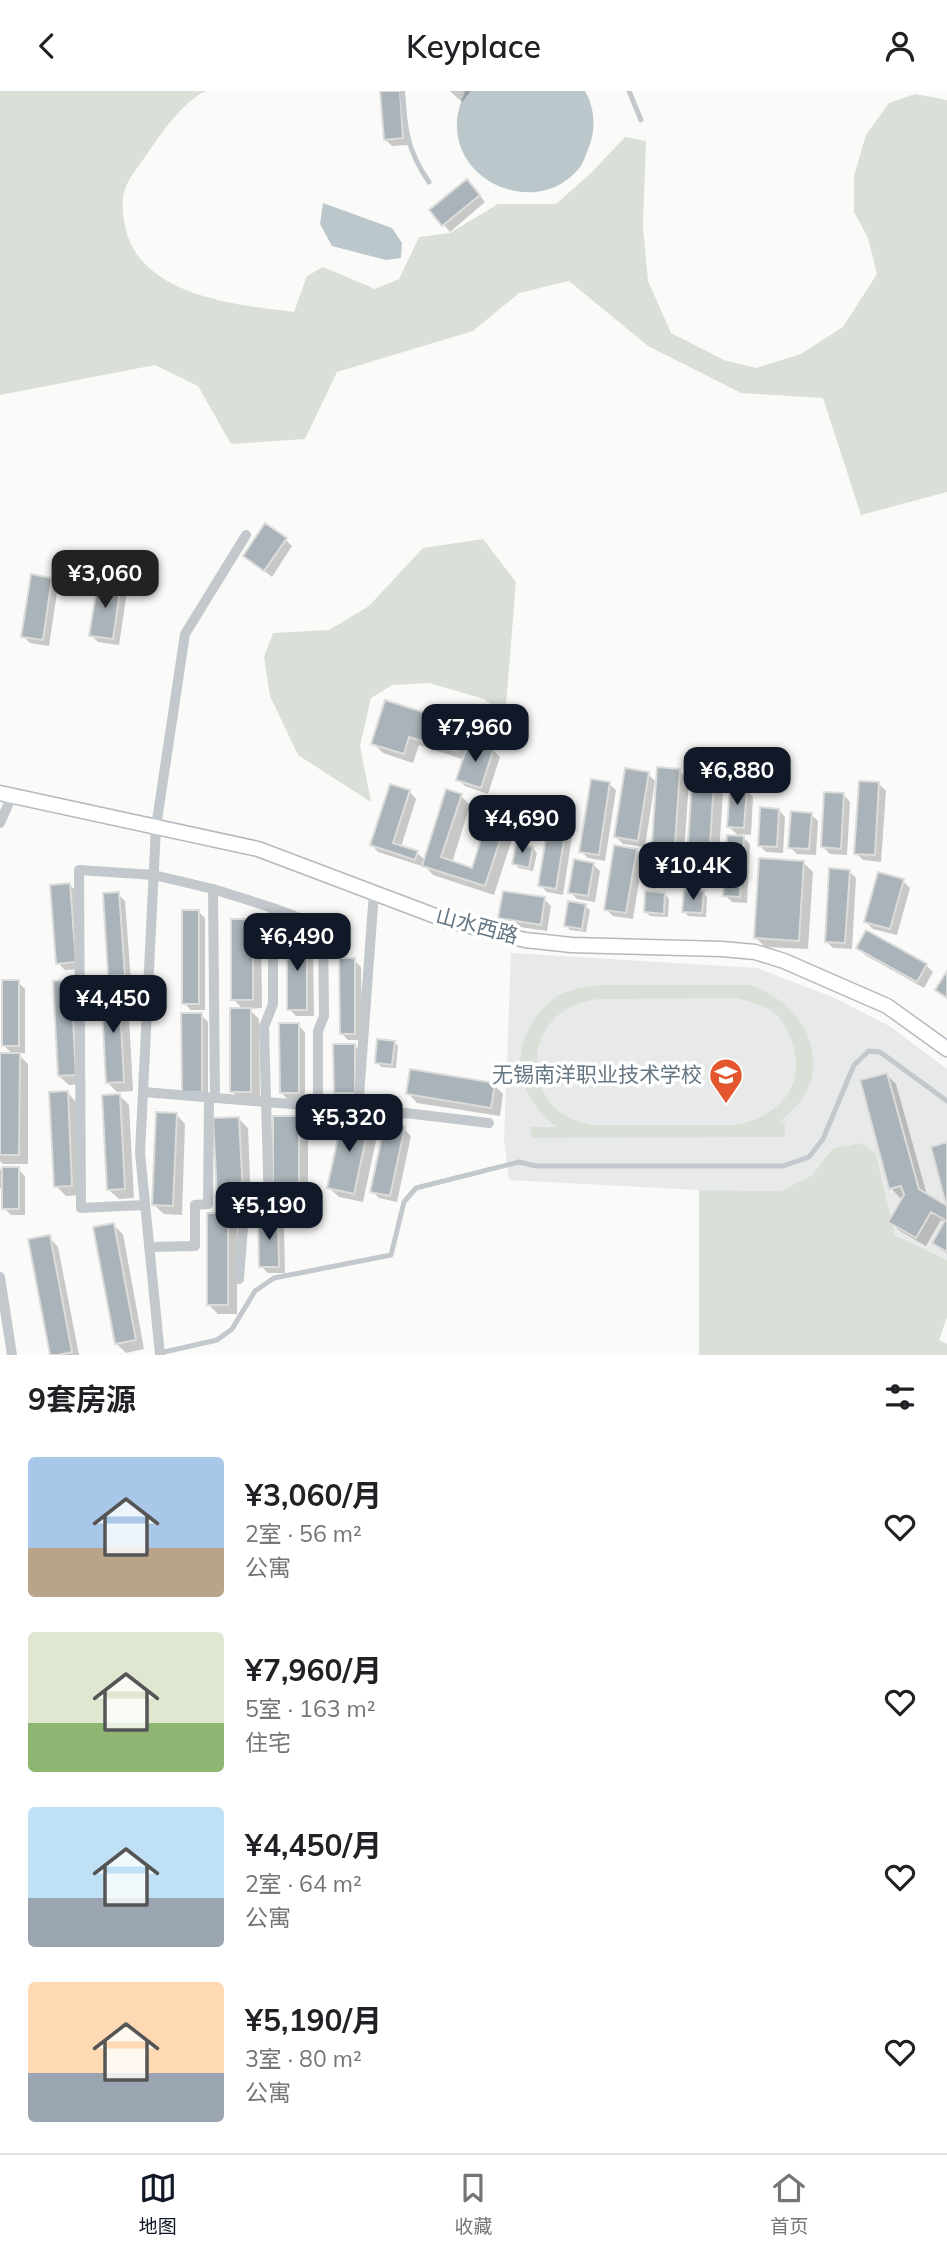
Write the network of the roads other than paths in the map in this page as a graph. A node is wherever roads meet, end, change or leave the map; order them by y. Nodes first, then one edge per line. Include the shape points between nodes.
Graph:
1 (402, 91) edge
2 (629, 91) edge
3 (640, 120) dead end
4 (429, 182) dead end
5 (246, 535) dead end
6 (6, 794) edge
7 (0, 823) edge
8 (156, 827) junction
9 (154, 875) junction
10 (213, 889) junction
11 (374, 893) junction
12 (273, 908) junction
13 (947, 1049) edge
14 (143, 1093) junction
15 (212, 1098) junction
16 (947, 1101) edge
17 (266, 1102) junction
18 (318, 1106) junction
19 (358, 1110) junction
20 (489, 1123) dead end
21 (145, 1205) junction
22 (149, 1247) junction
23 (0, 1277) edge
24 (239, 1279) dead end
25 (157, 1354) edge
26 (12, 1355) edge

1 - 4 lane via 405,130 415,163
2 - 3 lane
5 - 8 street via 186,634
6 - 7 street
6 - 8 street, 山水西路
8 - 9 street
8 - 11 street, 山水西路 via 258,849
9 - 10 street
9 - 14 street
9 - 21 street via 79,870 81,1208
10 - 12 street
10 - 15 street
11 - 13 street, 山水西路 via 446,920 525,940 755,952 887,1006
11 - 19 street
12 - 17 street via 273,1004 264,1027
12 - 18 street via 323,927
14 - 15 street
14 - 21 street via 140,1153
15 - 17 street
15 - 22 street via 208,1204 195,1205 195,1245
16 - 25 lane via 880,1052 869,1051 854,1065 823,1139 809,1157 783,1166 519,1162 416,1188 404,1202 391,1255 274,1278 255,1291 232,1329 217,1340
17 - 18 street
17 - 24 street via 269,1209 244,1214
18 - 19 street
19 - 20 street
21 - 22 street
22 - 25 street
23 - 26 street

